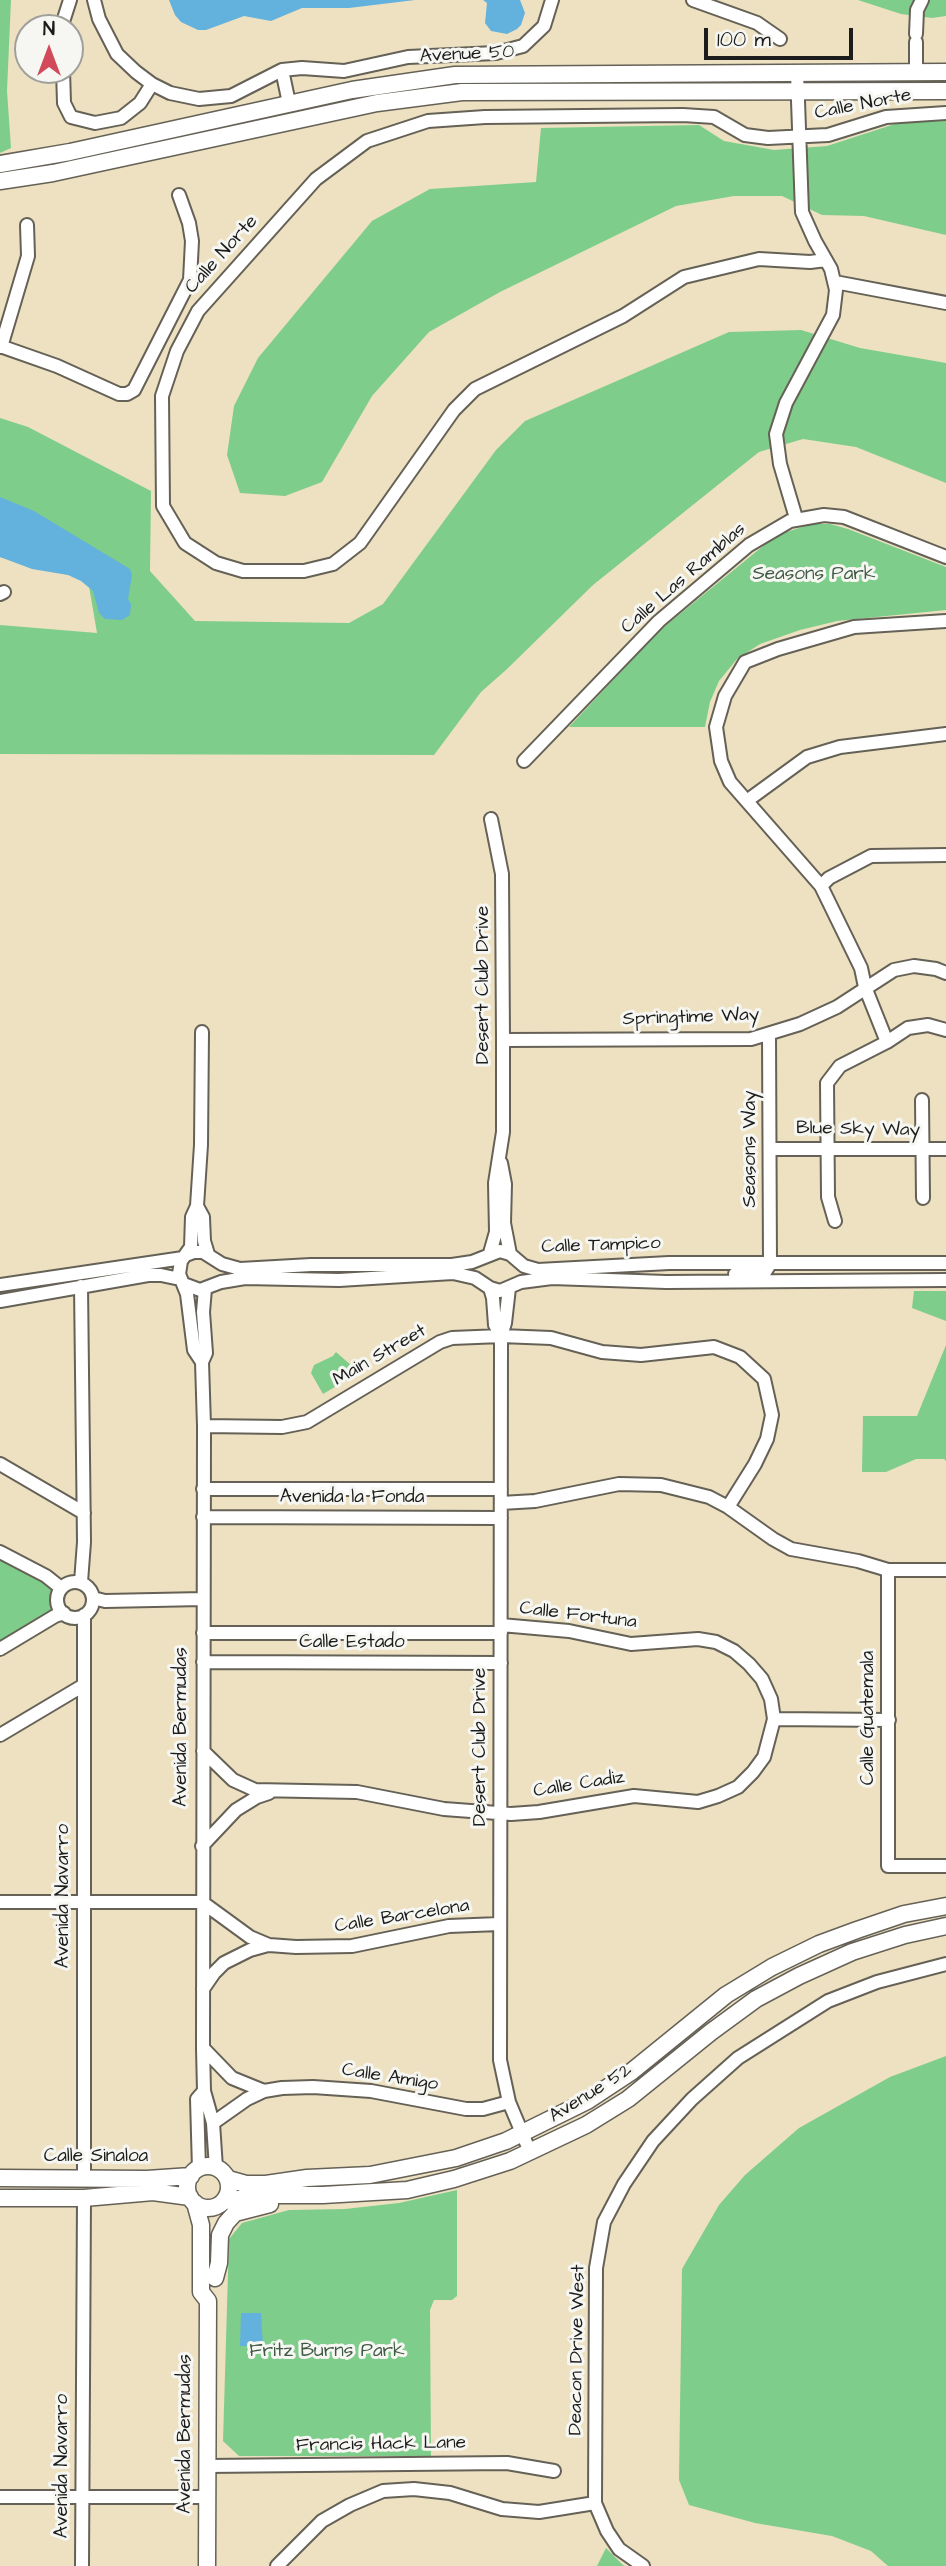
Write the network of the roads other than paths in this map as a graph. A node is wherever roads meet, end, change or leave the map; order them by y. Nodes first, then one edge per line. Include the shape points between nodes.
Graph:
1 (94, 0) edge
2 (552, 0) edge
3 (693, 0) edge
4 (922, 0) edge
5 (780, 39) dead end
6 (282, 70) junction
7 (916, 72) junction
8 (946, 72) edge
9 (797, 73) junction
10 (63, 84) edge
11 (152, 84) junction
12 (797, 91) junction
13 (946, 91) edge
14 (289, 103) junction
15 (946, 113) edge
16 (293, 120) junction
17 (799, 136) junction
18 (0, 164) edge
19 (0, 181) edge
20 (179, 195) dead end
21 (27, 225) dead end
22 (826, 260) junction
23 (835, 282) junction
24 (946, 303) edge
25 (0, 347) edge
26 (796, 518) junction
27 (946, 557) edge
28 (946, 621) edge
29 (946, 734) edge
30 (524, 761) dead end
31 (748, 800) junction
32 (491, 819) dead end
33 (946, 855) edge
34 (821, 886) junction
35 (946, 973) edge
36 (865, 987) junction
37 (946, 1030) edge
38 (201, 1032) dead end
39 (769, 1034) junction
40 (503, 1040) junction
41 (887, 1042) junction
42 (922, 1100) dead end
43 (827, 1148) junction
44 (771, 1149) junction
45 (946, 1149) edge
46 (923, 1150) junction
47 (499, 1153) junction
48 (923, 1198) dead end
49 (197, 1206) junction
50 (835, 1221) dead end
51 (210, 1255) junction
52 (488, 1255) junction
53 (512, 1256) junction
54 (184, 1257) junction
55 (946, 1263) edge
56 (770, 1264) junction
57 (946, 1280) edge
58 (182, 1282) junction
59 (666, 1282) junction
60 (0, 1285) edge
61 (81, 1286) junction
62 (208, 1287) junction
63 (488, 1287) junction
64 (511, 1287) junction
65 (0, 1301) edge
66 (501, 1336) junction
67 (202, 1362) junction
68 (204, 1426) junction
69 (0, 1465) edge
70 (203, 1489) junction
71 (501, 1489) junction
72 (501, 1503) junction
73 (728, 1507) junction
74 (84, 1513) junction
75 (203, 1517) junction
76 (501, 1518) junction
77 (0, 1552) edge
78 (888, 1570) junction
79 (946, 1570) edge
80 (81, 1583) junction
81 (61, 1588) junction
82 (93, 1598) junction
83 (203, 1599) junction
84 (64, 1613) junction
85 (83, 1615) junction
86 (501, 1629) junction
87 (203, 1633) junction
88 (0, 1649) edge
89 (203, 1662) junction
90 (501, 1663) junction
91 (84, 1685) junction
92 (774, 1719) junction
93 (889, 1720) junction
94 (0, 1735) edge
95 (203, 1751) junction
96 (273, 1792) junction
97 (501, 1812) junction
98 (202, 1846) junction
99 (946, 1866) edge
100 (0, 1902) edge
101 (83, 1902) junction
102 (202, 1902) junction
103 (946, 1906) edge
104 (499, 1924) junction
105 (946, 1926) edge
106 (269, 1944) junction
107 (946, 1964) edge
108 (203, 1989) junction
109 (203, 2048) junction
110 (204, 2091) junction
111 (264, 2091) junction
112 (509, 2102) junction
113 (213, 2123) junction
114 (522, 2133) junction
115 (530, 2152) junction
116 (208, 2173) junction
117 (0, 2178) edge
118 (84, 2178) junction
119 (323, 2195) junction
120 (0, 2198) edge
121 (84, 2198) junction
122 (193, 2200) junction
123 (221, 2203) junction
124 (215, 2278) junction
125 (208, 2301) junction
126 (206, 2466) junction
127 (554, 2471) dead end
128 (0, 2497) edge
129 (82, 2497) junction
130 (207, 2497) junction
131 (595, 2503) junction
132 (82, 2566) edge
133 (207, 2566) edge
134 (277, 2566) edge
135 (643, 2566) edge

1 - 11 street via 117,54
2 - 6 street via 544,26 523,46 496,53 408,57 344,71
3 - 5 street via 757,23
4 - 7 street via 917,10
6 - 11 street via 231,96 199,99
6 - 14 street
7 - 8 main road, Avenue 50
7 - 9 main road, Avenue 50
9 - 12 street
9 - 14 main road, Avenue 50 via 455,75
10 - 11 street via 64,103 71,117 95,123 121,118 140,103
12 - 13 main road, Avenue 50
12 - 16 main road, Avenue 50 via 462,92
12 - 17 street
14 - 16 main road
14 - 18 main road, Avenue 50
15 - 17 street, Calle Norte via 886,117 828,135
16 - 19 main road, Avenue 50
17 - 22 street via 802,212
17 - 22 street, Calle Norte via 746,135 714,117 683,115 485,117 428,121 367,141 316,179 198,311 177,351 162,396 163,506 185,543 216,563 243,571 304,572 333,564 360,543 454,410 475,389 622,316 684,277 760,259
20 - 25 street via 192,241 190,280 139,383 127,394
21 - 25 street via 28,256
22 - 23 street
23 - 24 street
23 - 26 street via 833,315 786,403 776,434
26 - 27 street, Calle Las Ramblas via 844,517
26 - 30 street, Calle Las Ramblas via 749,545 659,621
28 - 31 street via 854,627 746,662 725,696 716,727 720,761 730,782
29 - 31 street via 840,747 807,757
31 - 34 street
32 - 40 street, Desert Club Drive via 502,874
33 - 34 street via 872,856
34 - 36 street via 861,968
35 - 36 street, Springtime Way via 905,967
36 - 39 street, Springtime Way via 837,1006
36 - 41 street
37 - 41 street via 916,1025
38 - 49 street, Avenida Bermudas
39 - 40 street, Springtime Way via 751,1039
39 - 44 street, Seasons Way
40 - 47 street, Desert Club Drive
41 - 43 street via 840,1066 827,1083
42 - 46 street
43 - 44 street, Blue Sky Way
43 - 46 street, Blue Sky Way
43 - 50 street via 828,1197
44 - 56 street, Seasons Way
45 - 46 street, Blue Sky Way
46 - 48 street
47 - 52 street, Desert Club Drive via 496,1232
47 - 53 street, Desert Club Drive via 505,1184 504,1223
49 - 51 street, Avenida Bermudas
49 - 54 street, Avenida Bermudas via 191,1247
51 - 52 street, Calle Tampico via 240,1269 452,1265
51 - 54 street, Calle Tampico via 194,1251
51 - 62 street, Avenida Bermudas via 217,1269 215,1281
52 - 53 street, Calle Tampico via 500,1251
52 - 63 street, Desert Club Drive via 480,1270
53 - 56 street, Calle Tampico via 538,1270 669,1263
53 - 64 street, Desert Club Drive via 519,1273
54 - 58 street, Avenida Bermudas via 179,1267
54 - 60 street, Calle Tampico
55 - 56 street, Calle Tampico
56 - 59 street via 765,1272 706,1274
57 - 59 street, Calle Tampico
58 - 61 street, Calle Tampico via 148,1275
58 - 62 street, Calle Tampico via 194,1290
58 - 67 street, Avenida Bermudas via 194,1350
59 - 64 street, Calle Tampico via 552,1278
61 - 65 street, Calle Tampico
61 - 74 street
62 - 63 street, Calle Tampico via 245,1278 339,1280 453,1273 475,1278
62 - 67 street, Avenida Bermudas
63 - 64 street, Calle Tampico via 500,1291
63 - 66 street, Desert Club Drive
64 - 66 street, Desert Club Drive
66 - 68 street, Main Street via 440,1342 307,1422
66 - 71 street, Desert Club Drive
66 - 73 street, Main Street via 551,1338 602,1352 641,1355 714,1347 740,1357 764,1379 772,1415 767,1439
67 - 68 street, Avenida Bermudas
68 - 70 street, Avenida Bermudas
69 - 74 street
70 - 71 street, Avenida la Fonda
70 - 75 street, Avenida Bermudas
71 - 72 street, Desert Club Drive
72 - 73 street via 643,1483 691,1491
72 - 76 street, Desert Club Drive
73 - 78 street via 792,1549
74 - 80 street
75 - 76 street, Avenida la Fonda
75 - 83 street, Avenida Bermudas
76 - 86 street, Desert Club Drive
77 - 81 street
78 - 79 street
78 - 93 street, Calle Guatemala
80 - 81 street
80 - 82 street
81 - 84 street via 57,1601
82 - 83 street
82 - 85 street
83 - 87 street, Avenida Bermudas
84 - 85 street via 77,1618
84 - 88 street
85 - 91 street, Avenida Navarro
86 - 87 street, Calle Estado
86 - 90 street, Desert Club Drive
86 - 92 street, Calle Fortuna via 569,1631 631,1644 716,1642 734,1651 762,1679
87 - 89 street, Avenida Bermudas
89 - 90 street, Calle Estado
89 - 95 street, Avenida Bermudas
90 - 97 street, Desert Club Drive
91 - 94 street
91 - 101 street, Avenida Navarro
92 - 93 street
92 - 97 street, Calle Cadiz via 764,1757 738,1787 718,1797 698,1802 634,1796 539,1812
93 - 99 street, Calle Guatemala via 888,1866
95 - 96 street, Calle Cadiz via 242,1786
95 - 98 street, Avenida Bermudas
96 - 97 street, Calle Cadiz via 357,1792 443,1809
96 - 98 street, Calle Cadiz via 236,1810
97 - 104 street, Desert Club Drive
98 - 102 street, Avenida Bermudas
100 - 101 street
101 - 102 street
101 - 118 street, Avenida Navarro
102 - 106 street, Calle Barcelona via 250,1937
102 - 108 street, Avenida Bermudas
103 - 114 main road, Avenue 52 via 857,1930 772,1967 726,1995 587,2101
104 - 106 street, Calle Barcelona via 449,1926 352,1946
104 - 112 street, Desert Club Drive via 500,2060
105 - 115 main road, Avenue 52 via 852,1952 766,1993 628,2099
106 - 108 street, Calle Barcelona via 224,1963
107 - 131 street, Deacon Drive West via 828,2001 738,2058 653,2141 624,2184 604,2222 596,2269
108 - 109 street, Avenida Bermudas
109 - 110 street, Avenida Bermudas
109 - 111 street, Calle Amigo via 232,2078
110 - 113 street, Avenida Bermudas
110 - 116 street, Avenida Bermudas via 197,2099
111 - 112 street, Calle Amigo via 348,2088 466,2109
111 - 113 street, Calle Amigo
112 - 114 street, Desert Club Drive
113 - 116 street, Avenida Bermudas
114 - 115 street, Desert Club Drive
114 - 116 main road, Avenue 52 via 456,2158 396,2171 266,2184 246,2184
115 - 119 main road, Avenue 52 via 407,2190
116 - 118 main road, Calle Sinaloa via 147,2179
116 - 122 main road via 188,2186
116 - 123 main road via 229,2190
117 - 118 main road, Calle Sinaloa
119 - 123 main road, Avenue 52 via 269,2195
119 - 124 main road via 235,2213 220,2235
120 - 121 main road, Calle Sinaloa
121 - 122 main road, Calle Sinaloa via 153,2192
121 - 129 street, Avenida Navarro
122 - 123 main road via 205,2208
122 - 125 main road, Avenida Bermudas via 201,2225 201,2292
123 - 124 main road, Avenida Bermudas via 212,2232
124 - 125 main road, Avenida Bermudas via 216,2292
125 - 126 main road, Avenida Bermudas
126 - 127 street, Francis Hack Lane via 507,2463
126 - 130 main road, Avenida Bermudas
128 - 129 street
129 - 130 street
129 - 132 street, Avenida Navarro
130 - 133 main road, Avenida Bermudas
131 - 134 street via 539,2512 502,2509 450,2493 383,2491 322,2521
131 - 135 street via 619,2549

